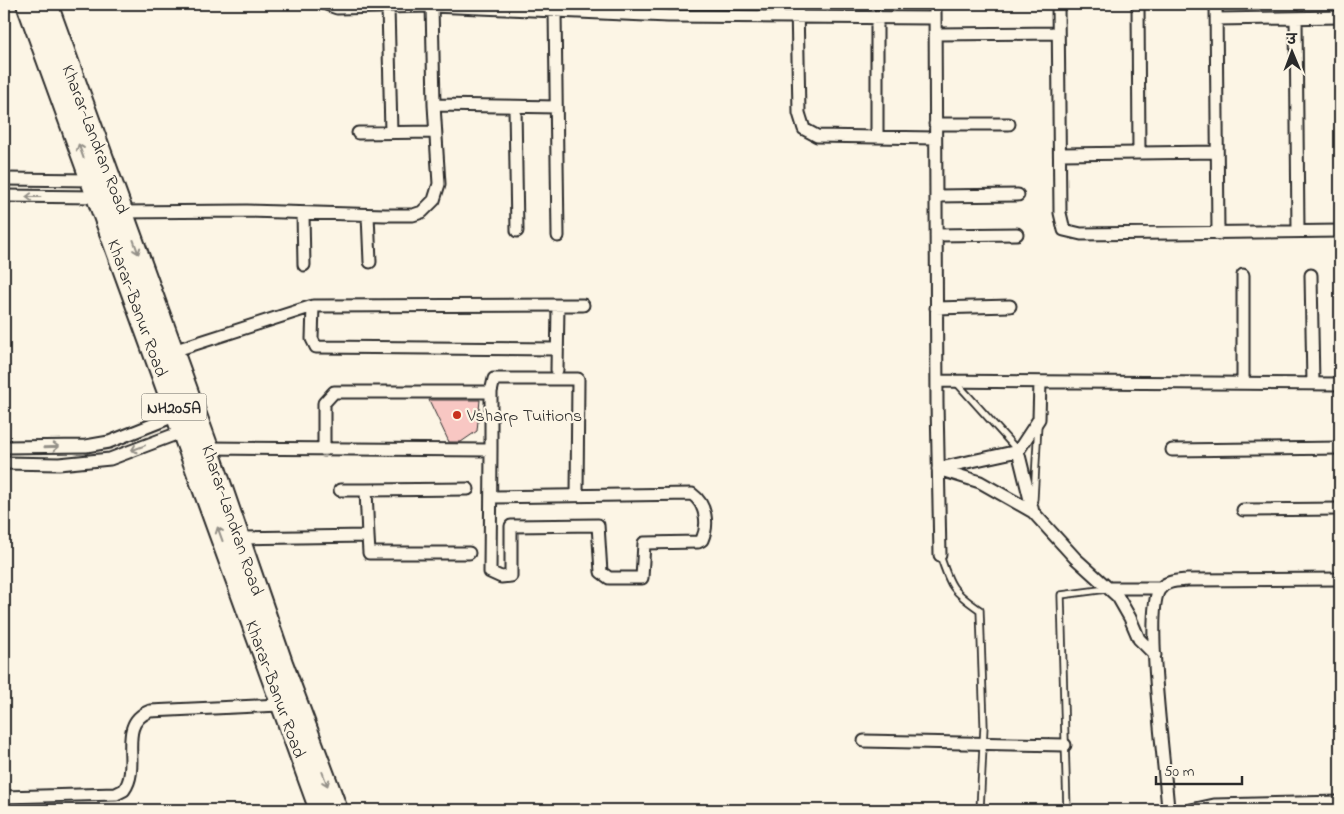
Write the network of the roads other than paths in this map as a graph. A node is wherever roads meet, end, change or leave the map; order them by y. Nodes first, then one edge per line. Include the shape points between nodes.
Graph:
1 (27, 4) edge
2 (48, 4) edge
3 (326, 4) edge
4 (797, 4) edge
5 (935, 4) edge
6 (1058, 4) edge
7 (1138, 4) edge
8 (1216, 4) edge
9 (432, 5) edge
10 (520, 7) edge
11 (388, 8) junction
12 (579, 8) edge
13 (555, 11) junction
14 (877, 16) junction
15 (797, 17) junction
16 (1340, 17) edge
17 (934, 18) junction
18 (1296, 18) junction
19 (1216, 19) junction
20 (1057, 33) junction
21 (935, 34) junction
22 (434, 105) junction
23 (515, 106) junction
24 (556, 107) junction
25 (935, 124) junction
26 (1009, 124) dead end
27 (391, 132) junction
28 (435, 132) junction
29 (358, 133) dead end
30 (877, 136) junction
31 (935, 138) junction
32 (1217, 152) junction
33 (1139, 153) junction
34 (1060, 154) junction
35 (4, 179) edge
36 (1018, 195) dead end
37 (4, 196) edge
38 (936, 196) junction
39 (98, 198) junction
40 (124, 211) junction
41 (303, 213) junction
42 (368, 215) junction
43 (517, 230) dead end
44 (1298, 231) junction
45 (1340, 231) edge
46 (1017, 234) dead end
47 (1218, 234) junction
48 (936, 235) junction
49 (558, 236) dead end
50 (370, 262) dead end
51 (304, 265) dead end
52 (1243, 275) dead end
53 (1311, 275) dead end
54 (583, 305) dead end
55 (313, 306) junction
56 (558, 306) junction
57 (1010, 306) dead end
58 (936, 308) junction
59 (557, 349) junction
60 (173, 351) junction
61 (558, 370) dead end
62 (937, 381) junction
63 (956, 381) junction
64 (1040, 382) junction
65 (1244, 383) junction
66 (1313, 384) junction
67 (1340, 384) edge
68 (492, 392) junction
69 (1039, 419) junction
70 (180, 423) junction
71 (4, 447) edge
72 (208, 448) junction
73 (1340, 448) edge
74 (324, 450) junction
75 (491, 450) junction
76 (1172, 450) dead end
77 (1018, 451) junction
78 (4, 463) edge
79 (938, 468) junction
80 (468, 489) dead end
81 (340, 490) dead end
82 (366, 490) junction
83 (577, 495) junction
84 (491, 496) junction
85 (1340, 509) edge
86 (1243, 510) dead end
87 (1033, 512) junction
88 (368, 536) junction
89 (239, 538) junction
90 (469, 553) dead end
91 (940, 555) joint
92 (1340, 579) edge
93 (1110, 588) junction
94 (1161, 588) junction
95 (1155, 655) junction
96 (280, 704) junction
97 (864, 741) dead end
98 (983, 745) junction
99 (1065, 745) junction
100 (4, 797) edge
101 (1340, 802) edge
102 (320, 810) edge
103 (337, 810) edge
104 (980, 810) edge
105 (1067, 810) edge
106 (1168, 810) edge
107 (1191, 810) edge

39 -> 1 highway, Kharar-Banur Road / NH205A
2 - 40 highway, Kharar-Landran Road / NH205A
3 - 11 street via 336,8
4 - 15 street
5 - 17 street
6 - 20 street
7 - 33 street
8 - 19 street
9 - 10 street
9 - 11 street
9 - 22 street
10 - 13 street
11 - 27 street
12 - 13 street
12 - 15 street via 668,16
13 - 24 street
14 - 15 street
14 - 17 street
14 - 30 street
15 - 30 street via 799,113 804,129 817,136
16 - 18 street
17 - 21 street
18 - 19 street
18 - 44 street
19 - 32 street
20 - 21 street
20 - 34 street
21 - 25 street
22 - 23 street
22 - 28 street
23 - 24 street
23 - 43 street
24 - 49 street
25 - 26 street
25 - 31 street
27 - 28 street
27 - 29 street
28 - 42 street via 439,184 428,207 413,215
30 - 31 street
31 - 38 street
32 - 33 street
32 - 47 street
33 - 34 street
34 - 47 street via 1060,213 1064,230 1081,234
35 - 39 street
36 - 38 street
39 -> 37 street
38 - 48 street
39 - 40 street
39 - 70 highway, Kharar-Banur Road / NH205A
40 - 41 street
40 -> 60 highway, Kharar-Landran Road / NH205A
41 - 42 street
41 - 51 street
42 - 50 street
44 - 45 street
44 - 47 street
46 - 48 street
48 - 58 street
52 - 65 street
53 - 66 street
54 - 56 street
55 - 56 street
55 - 59 street via 312,330 316,347
55 - 60 street
56 - 59 street
57 - 58 street
58 - 62 street
59 - 61 street
60 - 72 highway, Kharar-Landran Road / NH205A
62 - 63 street
62 - 79 street
63 - 64 street
63 - 77 lane
64 - 65 street
64 - 69 street
65 - 66 street
66 - 67 street
68 - 74 street via 334,392 324,403
68 - 75 street
68 - 83 street via 494,379 578,379
69 - 77 street
69 - 87 lane
71 -> 70 street via 86,446
70 -> 78 street via 110,458 59,464
96 -> 70 highway, Kharar-Banur Road / NH205A
72 - 74 street
72 - 89 highway, Kharar-Landran Road / NH205A
73 - 76 street
74 - 75 street
75 - 84 street
77 - 79 street
77 - 87 street
79 - 87 street via 980,482
79 - 91 street
80 - 82 street
81 - 82 street
82 - 88 street
83 - 84 street
83 - 84 street via 692,494 704,510 702,540 644,543 642,578 609,578 601,572 598,525 511,526 511,576 501,577 490,572
85 - 86 street
87 - 93 street via 1075,558
88 - 89 street
88 - 90 street via 369,553
89 -> 103 highway, Kharar-Landran Road / NH205A
91 - 98 lane via 958,595 980,610
92 - 94 street via 1187,580
93 - 94 street
93 - 95 street via 1130,618 1139,639
93 - 99 lane via 1061,595
94 - 95 street via 1156,609
95 - 106 street
96 - 100 street via 150,711 139,715 132,725 130,778 124,790 116,794
96 - 102 highway, Kharar-Banur Road / NH205A
97 - 98 street
98 - 99 street
98 - 104 lane
99 - 105 lane
101 - 107 street via 1214,805

